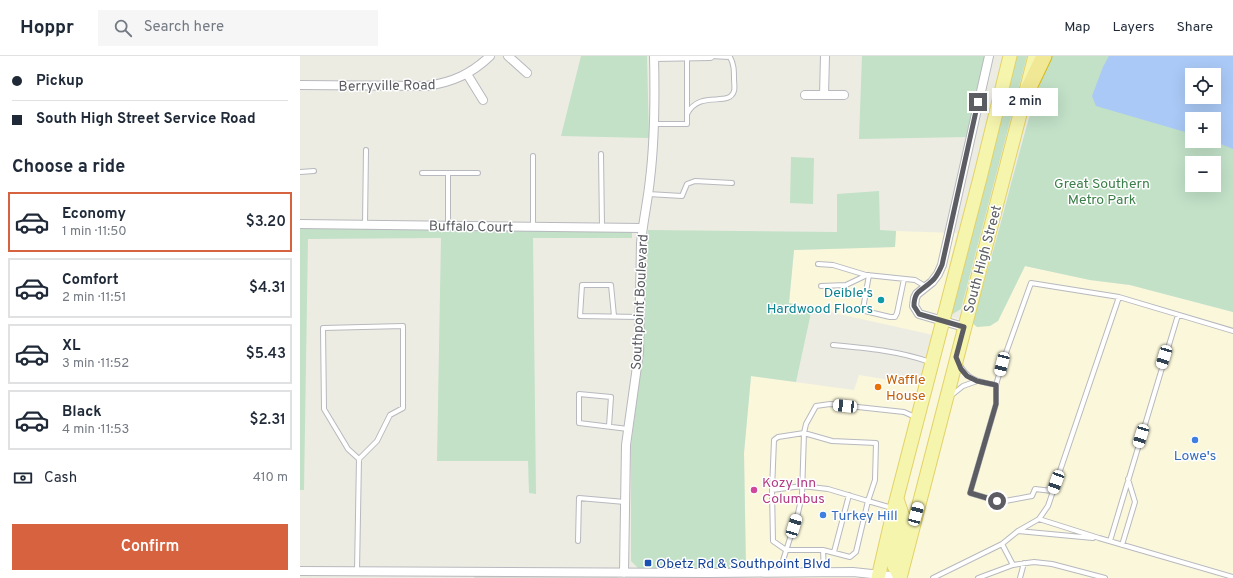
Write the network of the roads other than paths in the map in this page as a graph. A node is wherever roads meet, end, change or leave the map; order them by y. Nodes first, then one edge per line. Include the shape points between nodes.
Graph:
1 (490, 56) edge
2 (508, 56) edge
3 (654, 56) edge
4 (687, 56) edge
5 (710, 56) edge
6 (825, 56) edge
7 (989, 56) edge
8 (1010, 56) edge
9 (1035, 56) edge
10 (1044, 56) edge
11 (527, 73) dead end
12 (467, 74) junction
13 (300, 85) edge
14 (805, 95) dead end
15 (824, 95) junction
16 (844, 95) dead end
17 (1024, 98) junction
18 (483, 100) dead end
19 (687, 114) junction
20 (654, 124) junction
21 (366, 150) dead end
22 (601, 154) dead end
23 (533, 156) dead end
24 (314, 171) dead end
25 (300, 172) edge
26 (422, 173) dead end
27 (448, 173) junction
28 (478, 173) dead end
29 (732, 183) dead end
30 (648, 194) junction
31 (300, 224) edge
32 (365, 225) junction
33 (448, 226) junction
34 (532, 227) junction
35 (602, 227) junction
36 (642, 228) junction
37 (818, 264) dead end
38 (868, 275) junction
39 (904, 279) junction
40 (820, 286) dead end
41 (925, 286) junction
42 (1119, 297) junction
43 (1178, 315) junction
44 (614, 316) junction
45 (640, 317) junction
46 (943, 320) junction
47 (964, 327) junction
48 (1233, 331) edge
49 (833, 345) dead end
50 (956, 357) junction
51 (932, 363) junction
52 (977, 381) junction
53 (996, 385) junction
54 (945, 404) junction
55 (918, 418) junction
56 (609, 426) junction
57 (628, 429) junction
58 (804, 433) junction
59 (359, 459) junction
60 (1128, 478) junction
61 (802, 486) junction
62 (772, 490) junction
63 (1052, 491) junction
64 (849, 495) junction
65 (868, 501) junction
66 (625, 502) junction
67 (895, 504) junction
68 (1039, 519) junction
69 (1018, 531) junction
70 (1099, 538) junction
71 (578, 541) dead end
72 (1110, 542) junction
73 (1002, 544) junction
74 (1122, 545) junction
75 (786, 550) junction
76 (823, 550) junction
77 (834, 552) junction
78 (1024, 563) junction
79 (1013, 564) junction
80 (300, 571) edge
81 (357, 571) junction
82 (624, 573) junction
83 (779, 573) junction
84 (824, 573) junction
85 (708, 576) edge
86 (770, 576) edge
87 (814, 576) edge
88 (878, 576) edge
89 (1233, 576) edge
90 (902, 577) edge
91 (933, 578) edge
92 (978, 578) edge
93 (1020, 578) edge
94 (1104, 578) edge

1 - 12 street, Berryville Road
2 - 11 street
3 - 4 street
3 - 20 street, Southpoint Boulevard
4 - 5 street
4 - 19 lane
5 - 19 lane via 730,57 733,63 732,96 726,99 704,100 695,104
6 - 15 street
7 - 41 street via 942,265 932,282
8 - 46 main road, South High Street
9 - 17 main road, South High Street
10 - 17 highway
12 - 13 street, Berryville Road via 442,84 427,86
12 - 18 street
14 - 15 street
15 - 16 street
17 - 47 main road, South High Street
19 - 20 lane via 687,124
20 - 30 street, Southpoint Boulevard
21 - 32 lane
22 - 35 lane
23 - 34 lane
24 - 25 lane
26 - 27 lane
27 - 28 lane
27 - 33 lane
29 - 30 lane via 695,181 687,184 682,196
30 - 36 street, Southpoint Boulevard
31 - 32 street, Buffalo Court
32 - 33 street, Buffalo Court
33 - 34 street, Buffalo Court
34 - 35 street, Buffalo Court
35 - 36 street, Buffalo Court
36 - 45 street, Southpoint Boulevard
37 - 38 lane via 833,265
38 - 39 lane
38 - 39 lane via 863,309 890,317 895,317 897,313
38 - 40 lane via 846,285
39 - 41 lane via 915,280
41 - 46 street via 916,294 915,308 919,314
42 - 43 lane
42 - 53 lane via 1031,283
42 - 63 lane
43 - 48 lane
43 - 60 lane
44 - 44 lane via 580,316 582,285 611,285
44 - 45 lane
45 - 57 street, Southpoint Boulevard via 639,352
46 - 47 street
46 - 51 main road, South High Street
47 - 50 main road, South High Street
49 - 51 lane via 912,355
50 - 52 lane via 967,376
50 - 54 main road, South High Street
51 - 55 main road, South High Street
52 - 53 lane
52 - 54 lane via 954,391
53 - 63 lane via 996,404 970,493 1005,501 1032,496 1036,489
54 - 90 main road, South High Street
55 - 58 lane via 904,412 830,404 816,406
55 - 67 main road, South High Street
56 - 56 lane via 579,423 579,394 611,397
56 - 57 lane
57 - 66 street, Southpoint Boulevard
58 - 61 lane
58 - 62 lane via 778,436 774,440
58 - 65 lane via 832,441 876,443 875,480
59 - 59 lane via 377,441 390,415 403,408 403,326 323,328 324,409 348,449
59 - 81 lane
60 - 72 lane
60 - 74 lane via 1135,502
61 - 62 lane
61 - 64 lane
61 - 75 lane via 798,513
62 - 75 lane via 773,542
63 - 68 lane via 1048,506
64 - 65 lane
64 - 77 lane
65 - 67 lane
65 - 77 lane via 856,552 850,557
66 - 71 lane via 579,498
66 - 82 street, Southpoint Boulevard
67 - 88 main road, South High Street
67 - 90 main road via 904,517 894,561 894,566
68 - 69 lane
68 - 70 lane
69 - 70 lane
69 - 73 lane
70 - 72 lane
72 - 74 lane
73 - 79 lane
73 - 91 lane
74 - 89 lane
75 - 76 lane
75 - 83 lane
76 - 77 lane
76 - 84 lane
78 - 79 lane
78 - 93 lane
78 - 94 lane via 1052,564
79 - 92 lane
80 - 81 street
81 - 82 street
82 - 85 street
83 - 86 street
83 - 87 street
84 - 87 street
84 - 88 street via 853,572
85 - 86 street
88 - 90 street

